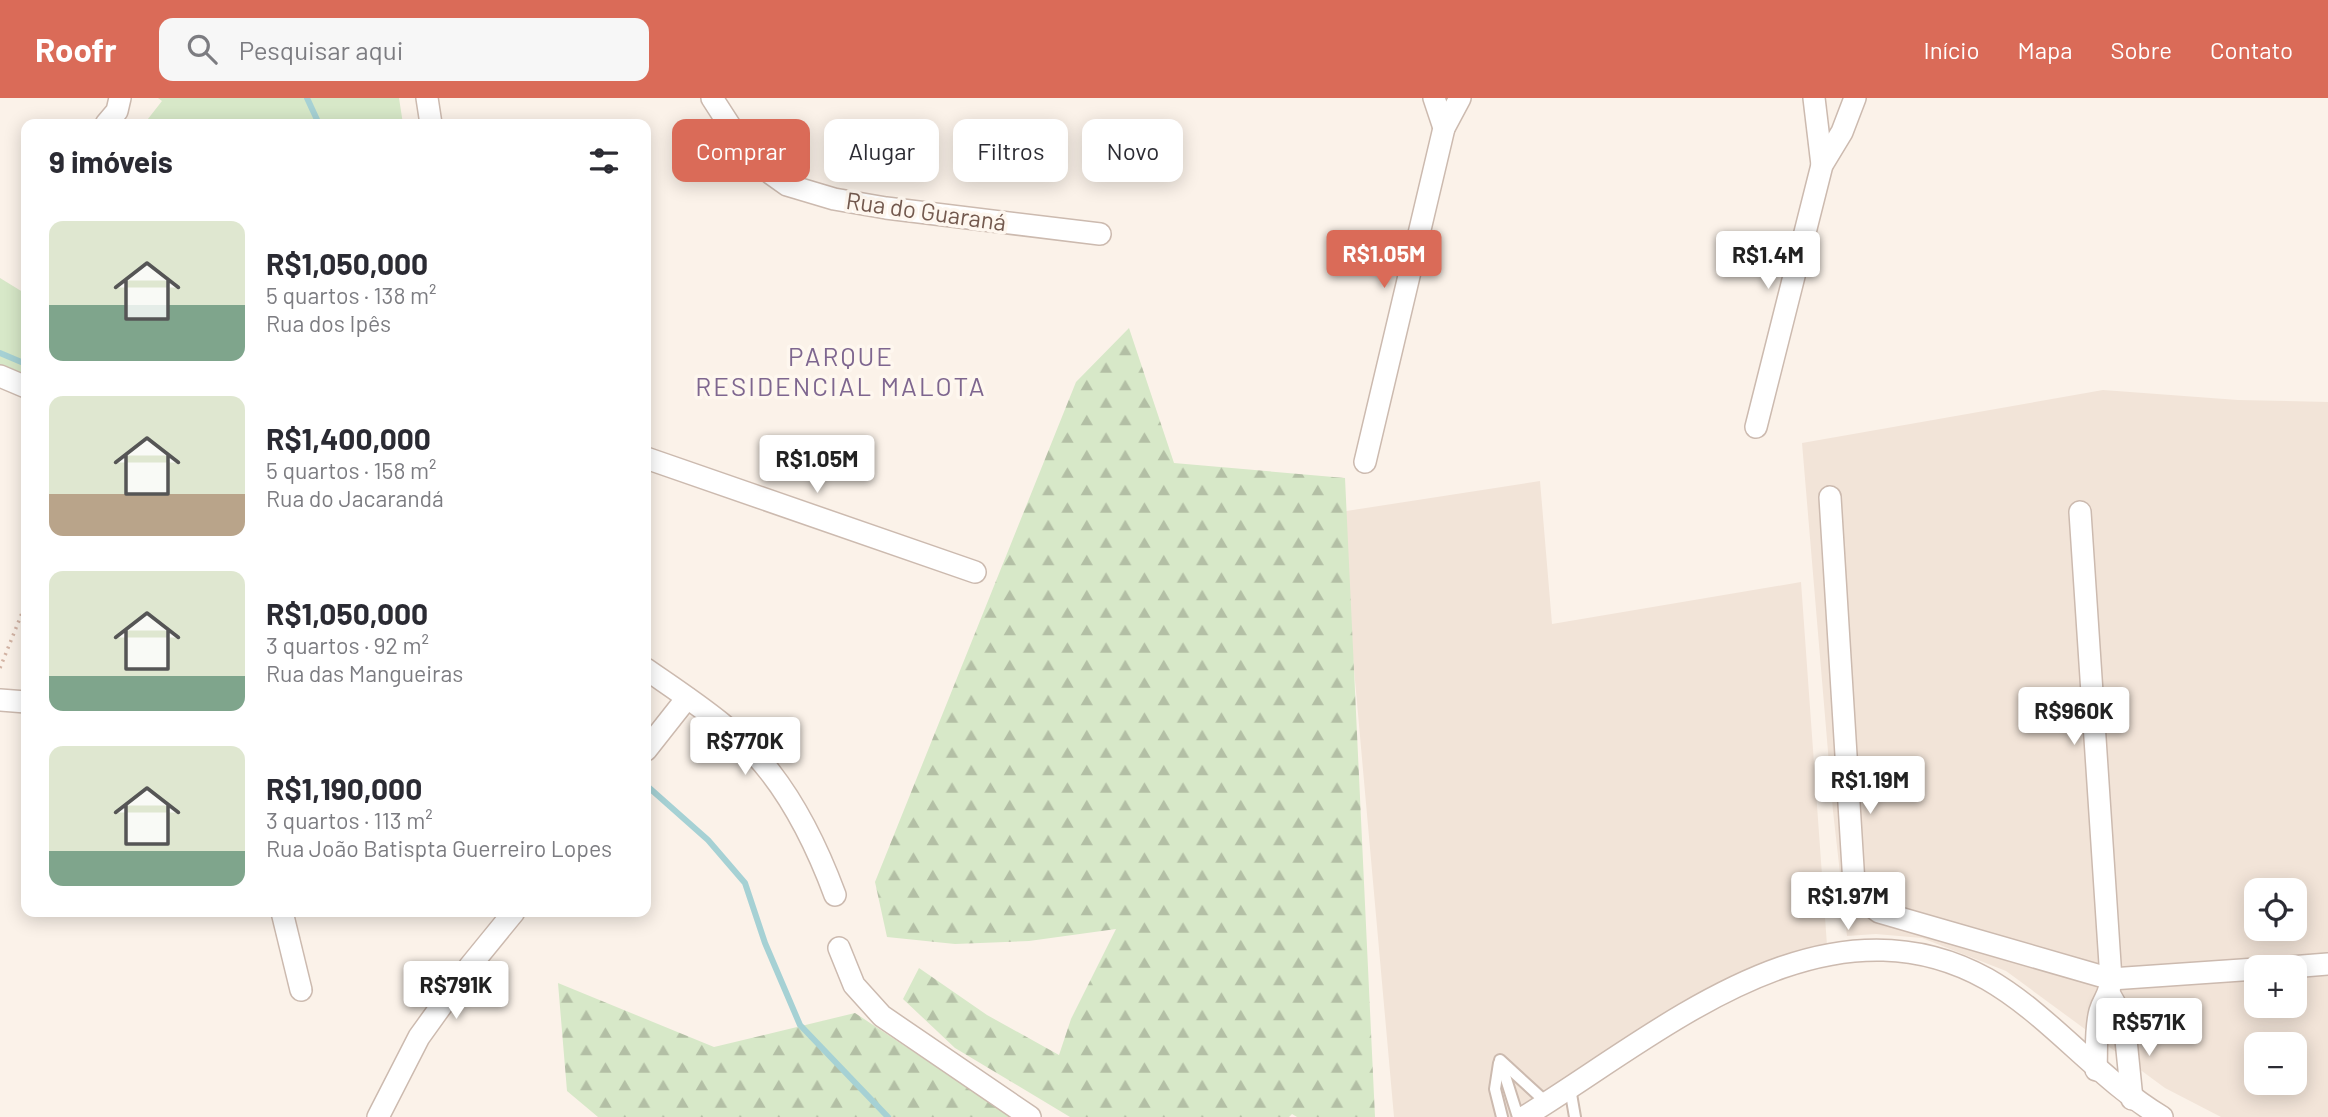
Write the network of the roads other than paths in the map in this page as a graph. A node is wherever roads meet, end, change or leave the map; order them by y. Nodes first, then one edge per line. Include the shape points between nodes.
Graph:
1 (120, 98) edge
2 (427, 98) edge
3 (712, 98) edge
4 (1434, 98) edge
5 (1460, 98) edge
6 (1815, 98) edge
7 (1855, 98) edge
8 (110, 119) edge
9 (430, 119) edge
10 (1444, 128) junction
11 (1822, 165) junction
12 (1100, 233) dead end
13 (0, 376) edge
14 (21, 385) edge
15 (1756, 427) dead end
16 (651, 460) edge
17 (1365, 462) dead end
18 (1830, 497) dead end
19 (2080, 512) dead end
20 (975, 572) dead end
21 (651, 673) edge
22 (687, 698) junction
23 (0, 700) edge
24 (21, 702) edge
25 (651, 744) edge
26 (835, 895) dead end
27 (283, 917) edge
28 (510, 917) edge
29 (839, 948) dead end
30 (2328, 964) edge
31 (2307, 966) edge
32 (2244, 970) edge
33 (2110, 987) junction
34 (301, 990) dead end
35 (1500, 1060) junction
36 (2096, 1070) junction
37 (1570, 1088) junction
38 (2132, 1099) junction
39 (1547, 1103) junction
40 (378, 1117) edge
41 (1030, 1117) edge
42 (1502, 1117) edge
43 (1518, 1117) edge
44 (1524, 1117) edge
45 (1575, 1117) edge
46 (2162, 1117) edge

1 - 8 street
2 - 9 street
3 - 12 street, Rua do Guaraná via 752,160 788,185 886,208
4 - 10 street
5 - 10 street
6 - 11 street
7 - 11 street
10 - 17 street
11 - 15 street
13 - 14 street
16 - 20 street
18 - 33 street via 1854,884 1862,899 1879,912
19 - 33 street
21 - 22 street
22 - 25 street
22 - 26 street via 726,727 769,771 820,853
23 - 24 street
27 - 34 street
28 - 40 street via 419,1037
29 - 41 street via 854,985 882,1016
30 - 31 street
32 - 33 street
33 - 36 street via 2101,1009
33 - 38 street via 2124,1020
35 - 39 lane
35 - 42 lane via 1494,1089
35 - 43 lane
36 - 37 street via 2017,999 1985,978 1946,962 1868,951 1800,961 1756,975 1712,996
36 - 38 street
37 - 39 street
37 - 45 lane
38 - 46 street
39 - 44 street

